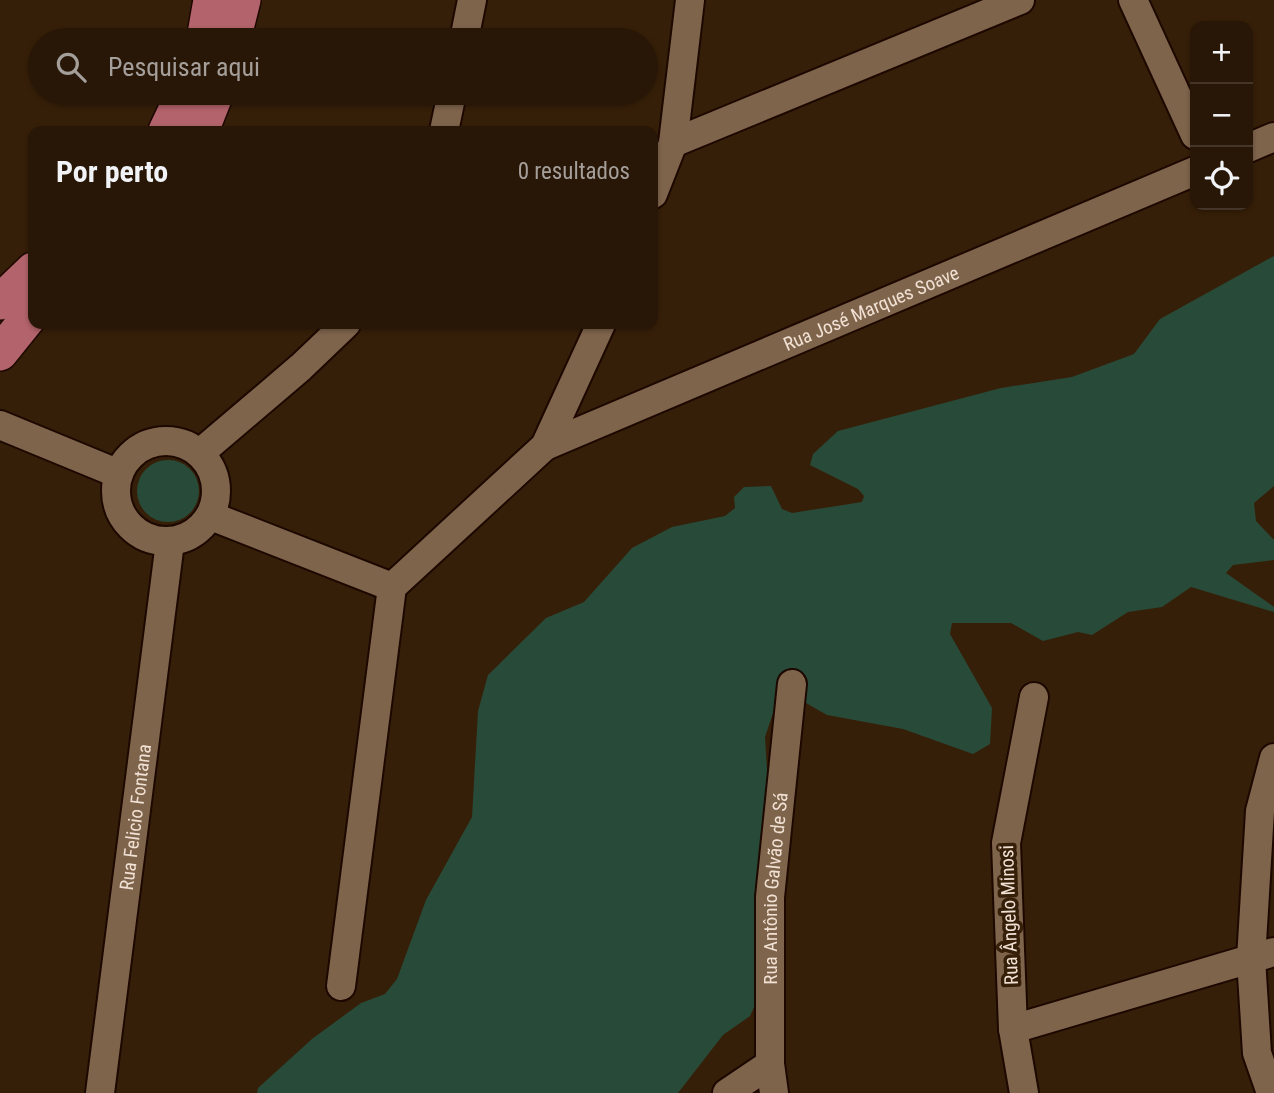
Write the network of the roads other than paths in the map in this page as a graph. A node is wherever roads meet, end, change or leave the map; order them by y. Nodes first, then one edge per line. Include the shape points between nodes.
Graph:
1 (211, 0) edge
2 (243, 0) edge
3 (472, 0) edge
4 (690, 0) edge
5 (1020, 0) edge
6 (1133, 0) edge
7 (206, 28) edge
8 (236, 28) edge
9 (466, 28) edge
10 (178, 105) edge
11 (211, 105) edge
12 (449, 105) edge
13 (1190, 124) edge
14 (168, 126) edge
15 (203, 126) edge
16 (445, 126) edge
17 (1274, 137) edge
18 (673, 143) junction
19 (1250, 147) edge
20 (1190, 173) edge
21 (658, 181) edge
22 (28, 275) edge
23 (0, 302) edge
24 (28, 318) edge
25 (341, 329) edge
26 (599, 329) edge
27 (0, 353) edge
28 (0, 425) edge
29 (545, 446) junction
30 (200, 453) junction
31 (119, 474) junction
32 (211, 516) junction
33 (170, 542) junction
34 (392, 587) junction
35 (792, 684) dead end
36 (1034, 697) dead end
37 (1274, 758) edge
38 (1263, 956) edge
39 (341, 986) dead end
40 (1013, 1029) junction
41 (769, 1064) junction
42 (100, 1093) edge
43 (727, 1093) edge
44 (774, 1093) edge
45 (1024, 1093) edge
46 (1271, 1093) edge

1 - 7 main road
2 - 8 main road
3 - 9 street
4 - 18 street
5 - 18 street
6 - 13 street
10 - 14 main road
11 - 15 main road
12 - 16 street
17 - 19 street
18 - 21 street
20 - 29 street, Rua José Marques Soave
22 - 23 main road
24 - 27 main road
25 - 30 street
26 - 29 street
28 - 31 street
29 - 34 street
30 - 31 street via 172,441 155,442 139,448
30 - 32 street via 212,467 216,483
31 - 33 street via 118,507 126,523 138,534
32 - 33 street via 201,529
32 - 34 street
33 - 42 street, Rua Felicio Fontana
34 - 39 street
35 - 41 street, Rua Antônio Galvão de Sá via 770,897
36 - 40 street, Rua Ângelo Minosi via 1006,843
37 - 38 street via 1260,811
38 - 40 street
38 - 46 street via 1257,1053
40 - 45 street, Rua Ângelo Minosi
41 - 43 street
41 - 44 street, Rua Antônio Galvão de Sá

